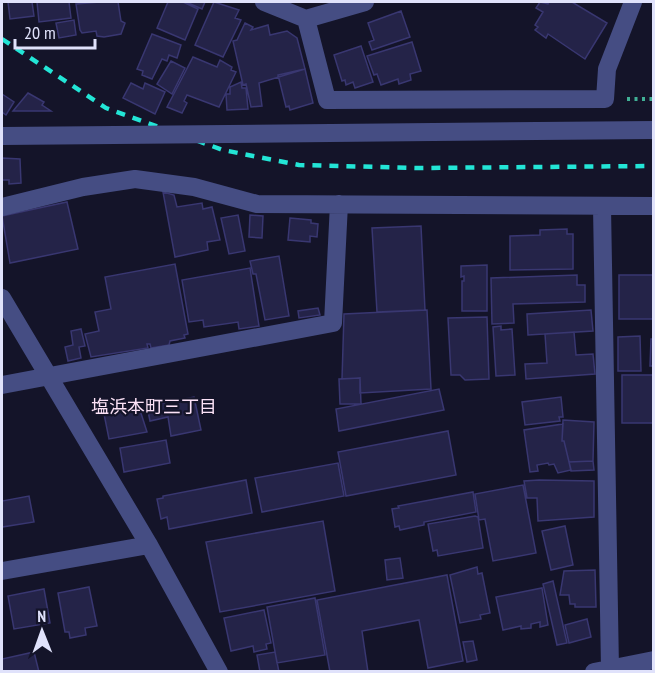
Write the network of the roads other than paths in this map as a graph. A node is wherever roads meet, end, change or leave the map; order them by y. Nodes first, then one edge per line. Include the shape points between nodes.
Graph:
1 (264, 2) edge
2 (365, 2) edge
3 (633, 2) edge
4 (306, 19) junction
5 (654, 130) edge
6 (2, 136) edge
7 (339, 204) junction
8 (654, 206) edge
9 (2, 207) edge
10 (602, 207) junction
11 (2, 298) edge
12 (48, 377) junction
13 (2, 386) edge
14 (149, 545) junction
15 (2, 571) edge
16 (654, 660) edge
17 (602, 670) edge
18 (219, 672) edge

1 - 4 street
2 - 4 street
3 - 4 street via 607,69 605,99 327,100
5 - 6 street, bridge
7 - 9 street via 257,204 194,187 135,179
7 - 10 street
7 - 12 street via 333,323
8 - 10 street
10 - 17 street
11 - 12 street
12 - 13 street
12 - 14 street
14 - 15 street
14 - 18 street
16 - 17 street

